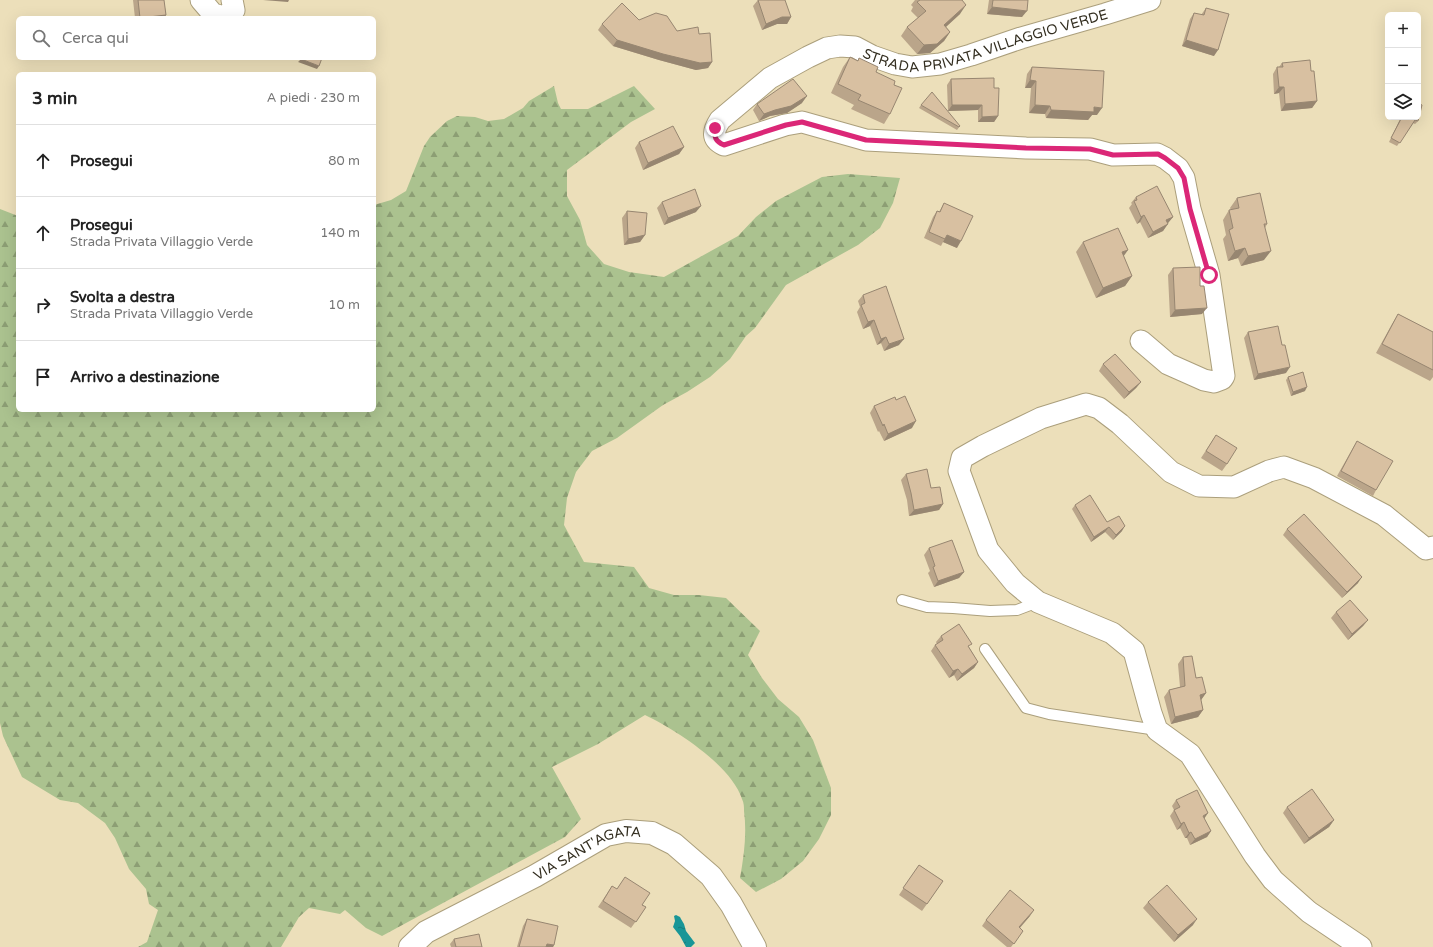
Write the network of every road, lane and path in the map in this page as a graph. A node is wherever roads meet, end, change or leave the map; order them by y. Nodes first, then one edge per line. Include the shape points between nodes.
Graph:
1 (201, 0) edge
2 (232, 0) edge
3 (1150, 0) edge
4 (220, 16) edge
5 (225, 16) edge
6 (1141, 341) dead end
7 (1433, 547) edge
8 (902, 600) dead end
9 (1038, 602) junction
10 (985, 649) dead end
11 (1157, 730) junction
12 (410, 947) edge
13 (755, 947) edge
14 (1360, 947) edge

1 - 4 street via 213,14
2 - 5 street via 234,10
3 - 6 street, STRADA PRIVATA VILLAGGIO VERDE via 971,55 933,64 912,67 872,56 855,47 827,48 770,78 720,120 714,136 717,142 724,145 802,122 866,140 1090,149 1113,155 1158,154 1178,168 1184,178 1209,275 1224,376 1214,382 1204,380 1168,364
7 - 9 street via 1426,549 1384,515 1314,478 1284,468 1269,471 1234,487 1199,486 1171,472 1120,424 1099,408 1086,404 1041,418 983,446 962,458 958,471 988,550 1015,583
8 - 9 lane via 927,607 990,611 1017,610
9 - 11 street via 1112,633 1134,651
10 - 11 lane via 1026,708 1049,714
11 - 14 street via 1190,754 1273,880 1309,912
12 - 13 street, VIA SANT'AGATA via 426,932 535,876 606,835 626,830 652,833 674,844 710,876 731,904

